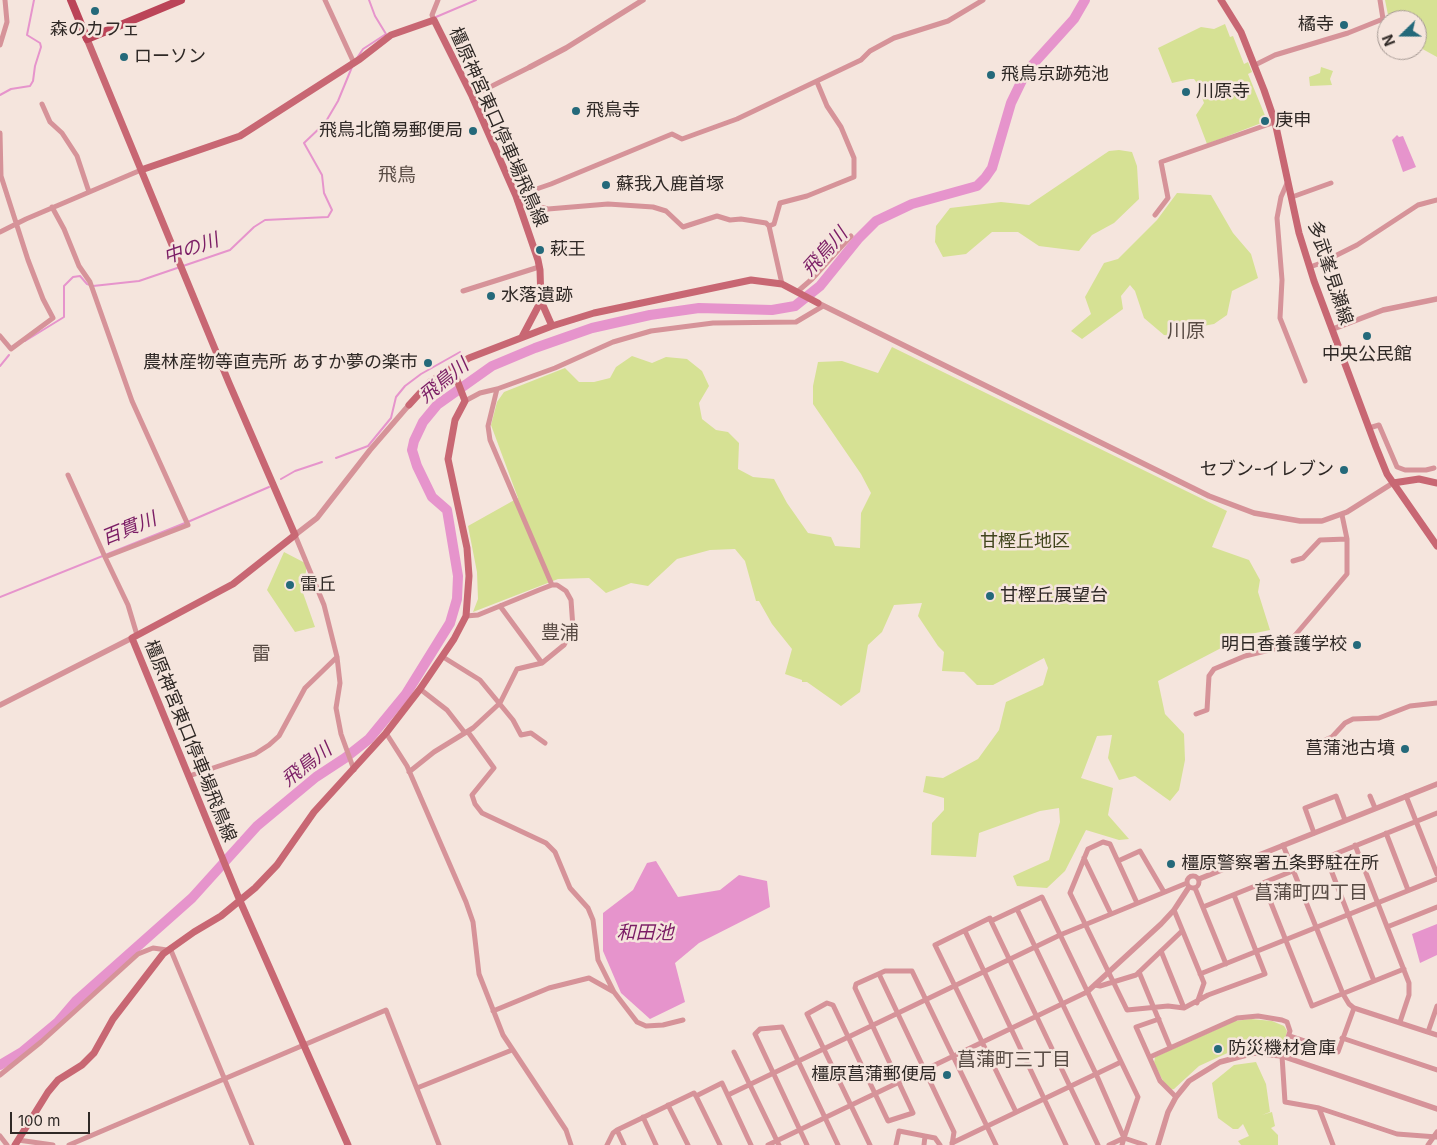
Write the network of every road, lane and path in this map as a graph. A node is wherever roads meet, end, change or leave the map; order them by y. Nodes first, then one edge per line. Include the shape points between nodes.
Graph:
1 (5, 0) edge
2 (71, 0) edge
3 (181, 0) edge
4 (326, 0) edge
5 (438, 0) edge
6 (643, 0) edge
7 (983, 0) edge
8 (1221, 0) edge
9 (1380, 0) edge
10 (434, 20) junction
11 (87, 39) junction
12 (0, 45) edge
13 (354, 62) junction
14 (1255, 65) junction
15 (530, 67) joint
16 (817, 82) junction
17 (472, 96) junction
18 (42, 104) dead end
19 (1275, 122) junction
20 (0, 133) edge
21 (142, 170) junction
22 (1288, 180) junction
23 (1331, 183) dead end
24 (89, 192) junction
25 (1292, 197) junction
26 (516, 199) junction
27 (1437, 200) edge
28 (52, 208) junction
29 (1155, 215) dead end
30 (16, 224) junction
31 (769, 226) junction
32 (0, 232) edge
33 (851, 236) dead end
34 (1310, 266) junction
35 (539, 267) junction
36 (782, 284) junction
37 (463, 291) dead end
38 (796, 292) junction
39 (1437, 299) edge
40 (541, 301) junction
41 (820, 305) junction
42 (552, 326) junction
43 (1333, 329) junction
44 (0, 336) edge
45 (522, 338) junction
46 (452, 367) junction
47 (1305, 381) dead end
48 (497, 389) junction
49 (464, 398) junction
50 (409, 405) joint
51 (1369, 428) junction
52 (1434, 468) dead end
53 (68, 475) dead end
54 (1393, 483) junction
55 (1437, 483) edge
56 (1342, 515) junction
57 (295, 535) junction
58 (1346, 539) junction
59 (1437, 546) edge
60 (104, 554) junction
61 (1293, 561) dead end
62 (552, 585) junction
63 (500, 606) junction
64 (466, 616) junction
65 (134, 636) junction
66 (337, 657) junction
67 (443, 657) junction
68 (542, 663) junction
69 (420, 689) junction
70 (500, 703) junction
71 (1437, 703) edge
72 (0, 705) edge
73 (1196, 714) dead end
74 (466, 732) junction
75 (386, 733) junction
76 (545, 743) dead end
77 (1318, 743) dead end
78 (354, 770) junction
79 (409, 772) junction
80 (189, 776) junction
81 (1437, 784) edge
82 (1370, 796) dead end
83 (1406, 796) junction
84 (1375, 808) junction
85 (1437, 813) edge
86 (1345, 820) junction
87 (1416, 821) junction
88 (1314, 833) junction
89 (1386, 833) junction
90 (1283, 845) junction
91 (1355, 845) junction
92 (1326, 857) junction
93 (1084, 858) junction
94 (1118, 861) junction
95 (1293, 870) junction
96 (1437, 874) edge
97 (1199, 879) junction
98 (1437, 879) edge
99 (1263, 883) junction
100 (1190, 886) junction
101 (1408, 890) junction
102 (1164, 892) junction
103 (1234, 895) junction
104 (240, 902) junction
105 (1378, 902) junction
106 (1137, 903) junction
107 (1203, 907) junction
108 (1437, 907) edge
109 (1017, 909) junction
110 (1174, 910) junction
111 (1111, 914) junction
112 (1348, 915) junction
113 (991, 922) junction
114 (1085, 924) junction
115 (1388, 927) junction
116 (1316, 928) junction
117 (965, 931) junction
118 (1182, 931) junction
119 (1060, 935) junction
120 (1286, 940) junction
121 (1035, 947) junction
122 (169, 949) junction
123 (1161, 951) junction
124 (1257, 952) junction
125 (1010, 959) junction
126 (1226, 964) junction
127 (1404, 970) junction
128 (984, 972) junction
129 (1139, 972) junction
130 (1109, 973) junction
131 (879, 974) junction
132 (1200, 974) junction
133 (1374, 981) junction
134 (1114, 983) junction
135 (1095, 985) junction
136 (956, 986) junction
137 (614, 992) junction
138 (1088, 992) junction
139 (1343, 994) junction
140 (926, 1000) junction
141 (1197, 1003) junction
142 (1062, 1004) junction
143 (1437, 1006) edge
144 (1154, 1007) junction
145 (1184, 1008) junction
146 (1354, 1008) junction
147 (494, 1011) junction
148 (898, 1014) junction
149 (1037, 1017) junction
150 (1159, 1019) junction
151 (683, 1020) dead end
152 (1400, 1022) junction
153 (872, 1026) junction
154 (1012, 1029) junction
155 (1428, 1032) junction
156 (1437, 1035) edge
157 (1290, 1036) junction
158 (848, 1037) junction
159 (1342, 1038) junction
160 (983, 1043) junction
161 (303, 1045) junction
162 (1170, 1047) junction
163 (824, 1049) junction
164 (512, 1050) junction
165 (734, 1052) dead end
166 (1282, 1056) junction
167 (954, 1057) junction
168 (1150, 1057) junction
169 (798, 1061) junction
170 (1121, 1062) junction
171 (1437, 1070) edge
172 (924, 1071) junction
173 (773, 1074) junction
174 (1096, 1074) junction
175 (0, 1075) edge
176 (225, 1078) junction
177 (899, 1083) junction
178 (750, 1085) junction
179 (1070, 1087) junction
180 (417, 1088) junction
181 (875, 1094) junction
182 (728, 1095) junction
183 (696, 1096) junction
184 (1176, 1097) junction
185 (1044, 1099) junction
186 (668, 1105) junction
187 (851, 1106) junction
188 (1319, 1108) junction
189 (1437, 1109) edge
190 (1016, 1112) junction
191 (643, 1117) junction
192 (825, 1118) junction
193 (986, 1126) junction
194 (617, 1130) junction
195 (800, 1130) junction
196 (1436, 1135) edge
197 (0, 1136) edge
198 (925, 1136) junction
199 (1124, 1138) junction
200 (17, 1142) edge
201 (778, 1143) edge
202 (952, 1144) edge
203 (7, 1145) edge
204 (53, 1145) edge
205 (69, 1145) edge
206 (252, 1145) edge
207 (348, 1145) edge
208 (438, 1145) edge
209 (571, 1145) edge
210 (607, 1145) edge
211 (624, 1145) edge
212 (656, 1145) edge
213 (688, 1145) edge
214 (720, 1145) edge
215 (751, 1145) edge
216 (768, 1145) edge
217 (807, 1145) edge
218 (838, 1145) edge
219 (870, 1145) edge
220 (896, 1145) edge
221 (924, 1145) edge
222 (940, 1145) edge
223 (996, 1145) edge
224 (1066, 1145) edge
225 (1098, 1145) edge
226 (1109, 1145) edge
227 (1122, 1145) edge
228 (1145, 1145) edge
229 (1158, 1145) edge
230 (1333, 1145) edge
231 (1428, 1145) edge

1 - 12 street via 7,22
2 - 11 main road
3 - 11 main road
4 - 13 street
5 - 10 street via 432,15
6 - 15 street
7 - 16 street via 948,21 894,38 861,60
8 - 14 main road, 多武峯見瀬線 via 1241,32
9 - 14 street via 1383,19 1348,34 1275,55
10 - 13 main road, 橿原神宮東口停車場飛鳥線 via 391,35
10 - 17 main road, 橿原神宮東口停車場飛鳥線
11 - 21 main road
13 - 21 main road, 橿原神宮東口停車場飛鳥線 via 240,136
14 - 19 main road, 多武峯見瀬線
15 - 17 street
16 - 26 street via 737,120 682,140 672,134
16 - 31 street via 851,150 854,177 780,203 776,207 774,224
17 - 26 main road, 橿原神宮東口停車場飛鳥線
18 - 24 street via 50,122 62,133 77,156
19 - 22 main road, 多武峯見瀬線
19 - 29 street via 1161,162 1168,198
20 - 30 street via 1,176
21 - 24 street
21 - 57 main road
22 - 25 main road, 多武峯見瀬線
22 - 47 street via 1277,218 1282,280 1280,318
23 - 25 street
24 - 28 street
25 - 34 main road, 多武峯見瀬線
26 - 31 street via 548,209 608,204 653,208 666,211 683,228 718,216
26 - 35 main road, 橿原神宮東口停車場飛鳥線
27 - 34 street via 1418,205 1357,245
28 - 30 street
28 - 60 street via 90,282 132,401 187,523
30 - 32 street
30 - 44 street via 53,318 11,349
31 - 36 street
33 - 38 street
34 - 43 main road, 多武峯見瀬線
35 - 37 street
35 - 40 main road, 橿原神宮東口停車場飛鳥線
36 - 38 main road
36 - 42 main road via 751,280 679,293
38 - 41 main road
39 - 43 street via 1383,310
40 - 42 main road, 橿原神宮東口停車場飛鳥線
40 - 45 main road
41 - 48 street via 796,322 713,323 651,331 613,342 580,359
41 - 56 street via 1220,501 1259,514 1300,521 1322,521
42 - 45 main road
43 - 51 main road, 多武峯見瀬線
45 - 46 main road
46 - 49 main road
46 - 50 main road via 420,391
48 - 49 street
48 - 62 street via 488,426 490,440
49 - 64 main road via 455,420 448,459 467,548
50 - 57 street via 317,518
51 - 52 street via 1379,425 1397,467 1405,470
51 - 54 main road, 多武峯見瀬線
53 - 60 street
54 - 55 main road via 1419,479
54 - 56 street
54 - 59 main road, 多武峯見瀬線
56 - 58 street
57 - 65 main road, 橿原神宮東口停車場飛鳥線 via 233,584
57 - 66 street via 324,605
58 - 61 street via 1320,540 1303,558
58 - 73 street via 1347,574 1308,621 1286,646 1245,656 1214,669 1209,676 1207,710
60 - 65 street via 128,605
62 - 63 street
62 - 68 street via 566,591 571,600 573,628 564,645
63 - 64 street
63 - 68 street
64 - 67 main road
65 - 72 street
65 - 80 main road, 橿原神宮東口停車場飛鳥線
66 - 78 street via 340,683 336,708
66 - 80 street via 305,688 279,736 269,745 255,754
67 - 69 main road
67 - 70 street via 480,680
68 - 70 street via 517,670
69 - 74 street via 447,710
69 - 75 main road
70 - 74 street
70 - 76 street via 521,735 531,733
71 - 77 street via 1410,706 1379,718 1353,719 1345,722 1332,737
74 - 79 street
74 - 137 street via 494,768 472,795 475,804 482,812 546,843 555,852 570,888 594,920 598,960
75 - 78 main road
75 - 79 street
78 - 104 main road via 314,812 277,865
79 - 147 street via 466,902 473,922 479,974
80 - 104 main road, 橿原神宮東口停車場飛鳥線
81 - 83 street
82 - 84 street
83 - 84 street
83 - 87 street
84 - 86 street
85 - 87 street
86 - 88 street
86 - 88 street via 1336,796 1305,808
87 - 89 street
87 - 96 street
88 - 90 street
89 - 91 street
89 - 101 street
90 - 95 street
90 - 97 street
91 - 92 street
91 - 105 street
92 - 95 street
92 - 112 street
93 - 94 street via 1088,849 1104,842 1110,844
93 - 111 street
93 - 114 street via 1070,893
94 - 102 street via 1140,852
94 - 106 street
95 - 99 street
95 - 116 street
97 - 100 street via 1199,883
97 - 100 street via 1190,876
98 - 101 street
99 - 103 street
99 - 120 street
100 - 102 street
100 - 107 street
100 - 110 street
101 - 105 street
102 - 106 street
103 - 107 street
103 - 124 street
104 - 122 main road
104 - 161 main road, 橿原神宮東口停車場飛鳥線
105 - 112 street
105 - 115 street
106 - 111 street
107 - 126 street
108 - 115 street
109 - 113 street
109 - 119 street via 1042,897
109 - 121 street
110 - 118 street
110 - 130 street
111 - 114 street
112 - 116 street
112 - 133 street
113 - 117 street via 990,918
113 - 125 street
114 - 119 street
114 - 130 street
115 - 127 street
116 - 120 street
116 - 139 street
117 - 128 street
117 - 136 street via 936,945
118 - 123 street
118 - 132 street
119 - 121 street
119 - 138 street
120 - 124 street
120 - 139 street via 1312,1006
121 - 125 street
121 - 142 street
122 - 175 street via 153,948 138,954
122 - 176 street
122 - 200 main road via 113,1019 94,1053 58,1080 48,1092
123 - 129 street
123 - 145 street
124 - 126 street
124 - 141 street via 1265,974 1208,995
125 - 128 street
125 - 149 street
126 - 132 street
127 - 133 street
127 - 152 street via 1410,990
128 - 136 street
128 - 154 street
129 - 134 street
129 - 144 street
130 - 134 street
130 - 135 street
131 - 140 street via 912,971
131 - 148 street
131 - 153 street via 856,984 854,988
132 - 141 street via 1204,983
133 - 139 street
134 - 135 street
134 - 144 street via 1127,1010
135 - 138 street
136 - 140 street
136 - 160 street
137 - 147 street via 589,978 549,988
137 - 151 street via 637,1022 646,1026
138 - 142 street
138 - 170 street
139 - 146 street
140 - 148 street
140 - 167 street
141 - 145 street
142 - 149 street
142 - 174 street
143 - 155 street
144 - 145 street
144 - 150 street
146 - 152 street
146 - 159 street
147 - 164 street
148 - 153 street
148 - 172 street
149 - 154 street
149 - 179 street
150 - 162 street
150 - 168 street via 1136,1027
152 - 155 street
153 - 158 street
153 - 177 street
154 - 160 street
154 - 185 street
155 - 156 street
157 - 159 street via 1338,1052
157 - 162 street via 1289,1026 1282,1020 1250,1016 1230,1020
157 - 166 street
158 - 163 street
158 - 163 street via 832,1005 827,1003 807,1014
158 - 181 street
159 - 171 street
160 - 167 street
160 - 190 street
161 - 176 street
161 - 180 street via 386,1010
161 - 207 main road, 橿原神宮東口停車場飛鳥線
162 - 168 street
163 - 169 street
163 - 187 street
164 - 180 street
164 - 209 street via 566,1130
165 - 178 street
166 - 184 street via 1254,1052 1228,1058 1195,1075
166 - 188 street via 1285,1102
166 - 189 street
167 - 172 street
167 - 193 street
168 - 184 street via 1163,1085
169 - 173 street
169 - 173 street via 782,1028 760,1029 755,1034
169 - 192 street
170 - 174 street
170 - 199 street via 1138,1097
172 - 177 street
172 - 202 street via 954,1132
173 - 178 street
173 - 195 street
174 - 179 street
174 - 199 street
176 - 205 street
176 - 206 street
177 - 181 street
177 - 181 street via 913,1113 888,1121
178 - 182 street
178 - 201 street
179 - 185 street
179 - 225 street
180 - 208 street
181 - 187 street
182 - 183 street via 722,1083
182 - 215 street
183 - 186 street via 694,1093
183 - 214 street
184 - 229 street
185 - 190 street
185 - 224 street
186 - 191 street
186 - 213 street
187 - 192 street
187 - 219 street
188 - 196 street via 1397,1134
188 - 230 street
190 - 193 street
191 - 194 street
191 - 212 street
192 - 195 street
192 - 218 street
193 - 202 street
193 - 223 street
194 - 210 street
194 - 211 street
195 - 201 street
195 - 217 street
196 - 231 street
197 - 203 street
198 - 220 street via 899,1131
198 - 221 street
198 - 222 street via 935,1138
199 - 226 street
199 - 227 street
199 - 228 street
200 - 204 street
201 - 216 street

